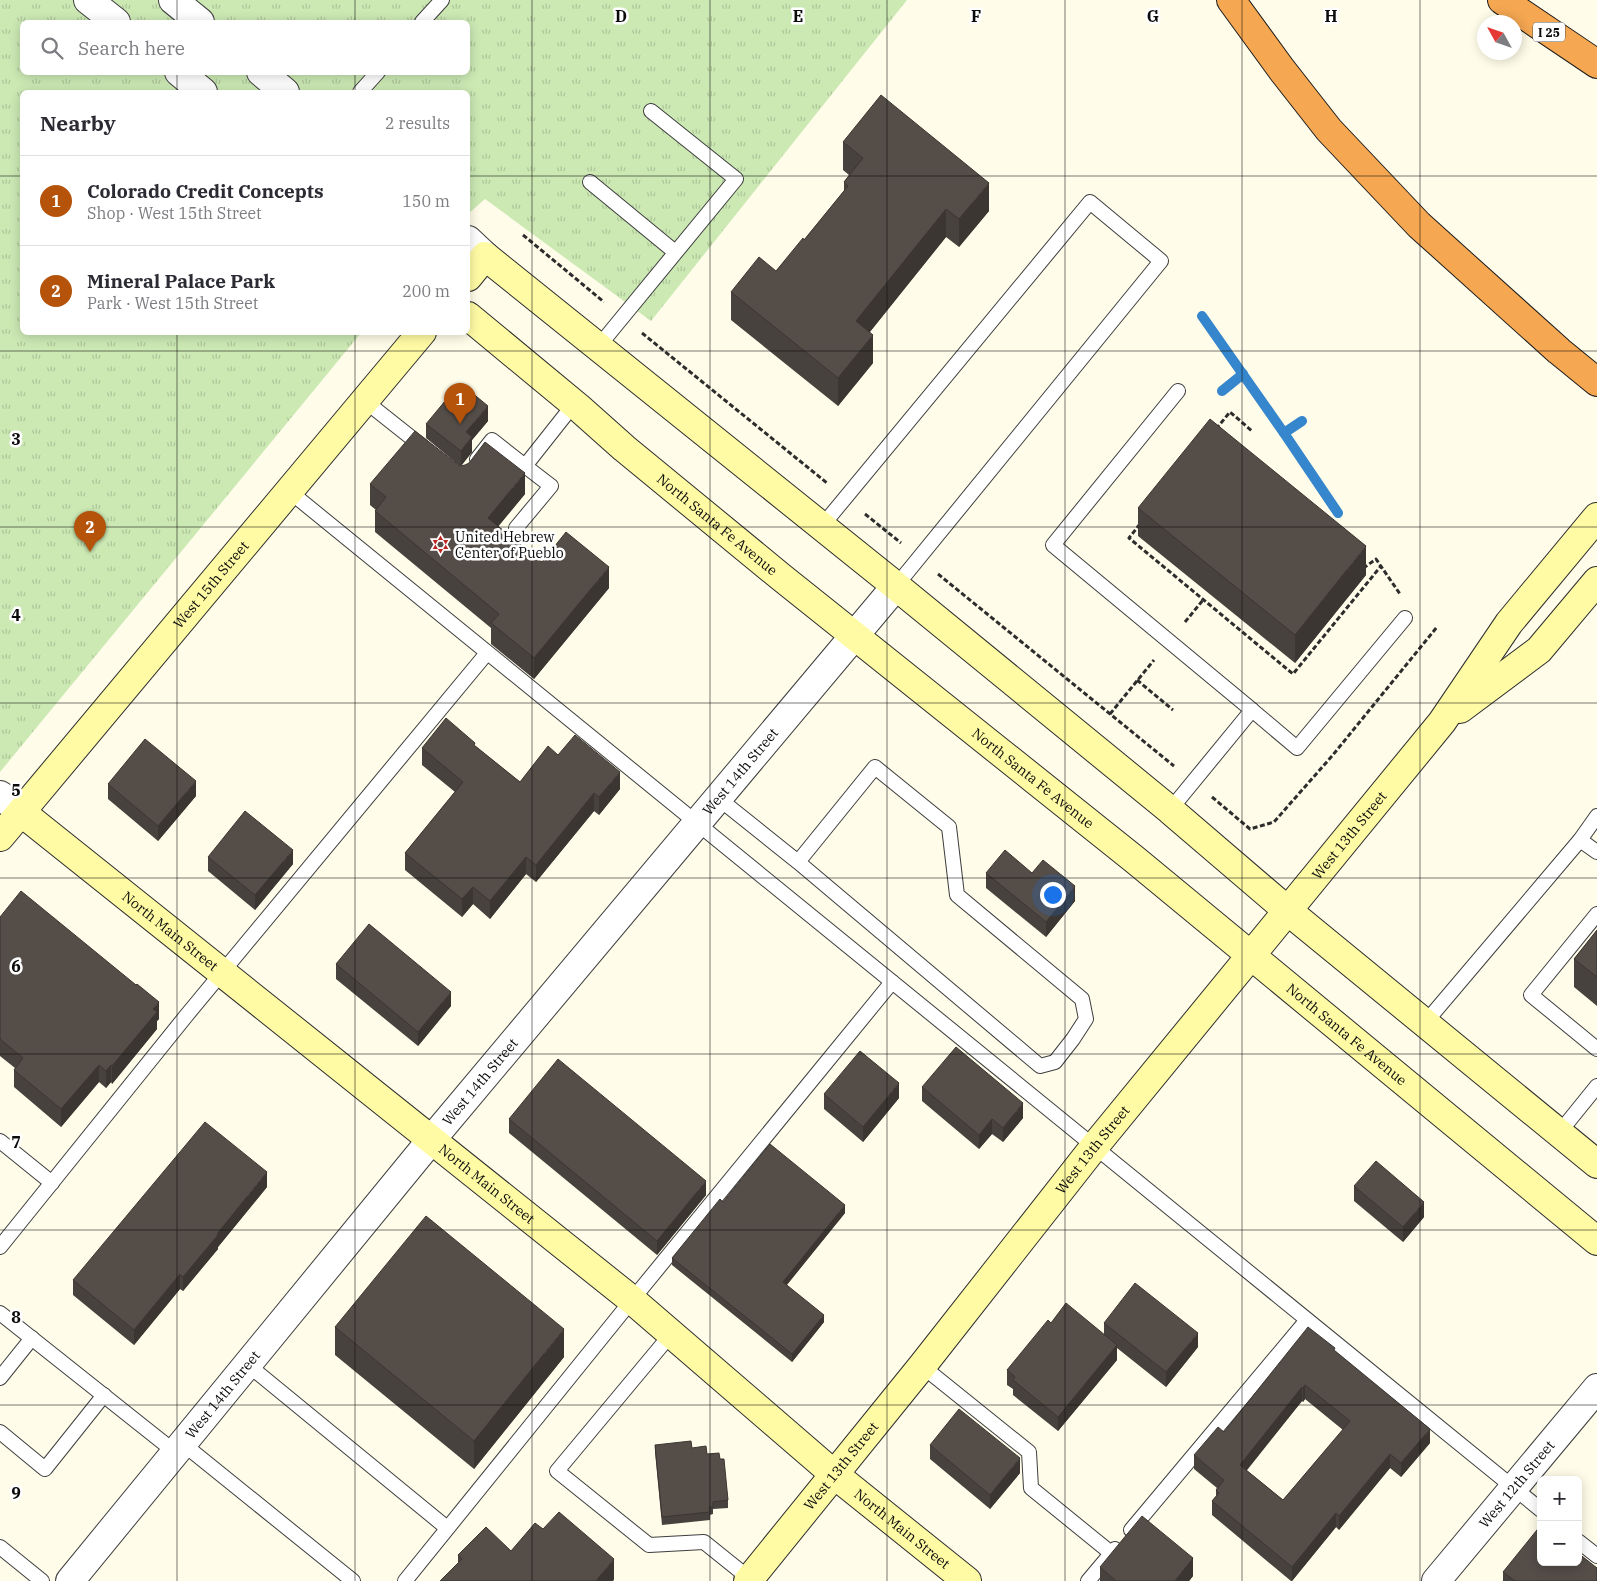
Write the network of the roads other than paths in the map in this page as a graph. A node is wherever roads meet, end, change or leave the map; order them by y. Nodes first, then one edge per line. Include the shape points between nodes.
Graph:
1 (88, 0) edge
2 (173, 0) edge
3 (442, 0) edge
4 (1231, 0) edge
5 (1502, 0) edge
6 (113, 20) edge
7 (198, 20) edge
8 (424, 20) edge
9 (1597, 64) edge
10 (182, 75) edge
11 (265, 75) edge
12 (375, 75) edge
13 (201, 90) edge
14 (283, 90) edge
15 (362, 90) edge
16 (652, 110) dead end
17 (590, 182) dead end
18 (476, 248) edge
19 (675, 252) junction
20 (470, 270) edge
21 (470, 318) edge
22 (420, 335) edge
23 (598, 347) junction
24 (1597, 382) edge
25 (1178, 391) dead end
26 (365, 401) junction
27 (574, 404) junction
28 (432, 454) edge
29 (525, 466) junction
30 (468, 470) edge
31 (289, 491) junction
32 (1597, 517) edge
33 (822, 526) junction
34 (516, 528) dead end
35 (1597, 581) edge
36 (896, 586) junction
37 (1405, 618) road end
38 (854, 635) junction
39 (487, 653) junction
40 (1252, 710) junction
41 (1442, 722) junction
42 (0, 795) edge
43 (718, 798) junction
44 (1170, 810) junction
45 (21, 812) junction
46 (1597, 816) edge
47 (697, 823) junction
48 (0, 837) edge
49 (1580, 840) junction
50 (1597, 852) edge
51 (798, 862) junction
52 (1288, 911) junction
53 (1597, 914) edge
54 (1252, 955) junction
55 (222, 972) junction
56 (892, 982) junction
57 (1425, 1023) junction
58 (1597, 1048) edge
59 (1597, 1086) edge
60 (1559, 1133) junction
61 (432, 1139) junction
62 (0, 1142) edge
63 (1094, 1147) junction
64 (1597, 1164) edge
65 (52, 1183) junction
66 (1597, 1240) edge
67 (0, 1247) edge
68 (632, 1300) junction
69 (0, 1313) edge
70 (1307, 1320) junction
71 (672, 1333) junction
72 (32, 1338) junction
73 (247, 1364) junction
74 (922, 1366) junction
75 (0, 1378) edge
76 (1597, 1388) edge
77 (104, 1395) junction
78 (0, 1432) edge
79 (179, 1448) junction
80 (835, 1475) junction
81 (1513, 1488) junction
82 (1537, 1507) edge
83 (447, 1528) junction
84 (1582, 1544) edge
85 (0, 1547) edge
86 (1111, 1553) junction
87 (1597, 1556) edge
88 (1445, 1578) edge
89 (749, 1580) edge
90 (42, 1581) edge
91 (70, 1581) edge
92 (353, 1581) edge
93 (405, 1581) edge
94 (967, 1581) edge
95 (1088, 1581) edge

1 - 6 street
2 - 7 street
3 - 8 lane
4 - 24 highway via 1330,130 1420,226
5 - 9 highway, I 25
10 - 13 street
11 - 14 street
12 - 15 lane
16 - 19 lane via 736,179
17 - 19 lane
18 - 20 street
18 - 23 street
19 - 23 lane
21 - 27 street, North Santa Fe Avenue
22 - 26 street, West 15th Street
23 - 33 street
25 - 40 lane via 1053,545
26 - 28 lane
26 - 31 street, West 15th Street
27 - 29 lane
27 - 38 street, North Santa Fe Avenue
29 - 30 lane via 492,440
29 - 34 lane via 551,486
31 - 39 lane
31 - 45 street, West 15th Street
32 - 41 street, West 13th Street via 1509,623
33 - 36 street
33 - 36 lane via 1090,202 1161,261
35 - 41 street, West 13th Street via 1539,650
36 - 38 street, West 14th Street
36 - 44 street
37 - 40 lane via 1297,748
38 - 43 street, West 14th Street
38 - 54 street, North Santa Fe Avenue
39 - 47 lane
39 - 55 lane
40 - 44 lane
41 - 52 street, West 13th Street
42 - 45 street, North Main Street
43 - 47 street, West 14th Street
43 - 51 lane
44 - 52 street
45 - 48 street, West 15th Street
45 - 55 street, North Main Street
46 - 49 lane
47 - 56 lane
47 - 61 street, West 14th Street
49 - 50 lane
49 - 57 lane
51 - 51 lane via 1040,1066 1055,1062 1086,1019 1082,1000 957,895 949,827 875,767
52 - 54 street, West 13th Street
52 - 57 street
53 - 58 lane via 1531,995
54 - 63 street, West 13th Street
54 - 66 street, North Santa Fe Avenue
55 - 61 street, North Main Street
55 - 65 lane
56 - 63 lane
56 - 68 lane
57 - 60 street
59 - 60 lane
60 - 64 street
61 - 68 street, North Main Street
61 - 73 street, West 14th Street
62 - 65 lane
63 - 70 lane
63 - 74 street, West 13th Street
65 - 67 lane
68 - 71 street, North Main Street
68 - 83 lane
69 - 72 lane
70 - 81 lane
70 - 86 lane
71 - 80 street, North Main Street
71 - 89 lane via 557,1471 649,1545 704,1542
72 - 75 lane
72 - 77 lane
73 - 79 street, West 14th Street
73 - 83 lane
74 - 80 street, West 13th Street
74 - 86 lane via 1029,1452 1031,1488
76 - 81 street, West 12th Street
77 - 78 lane via 45,1468
77 - 79 lane
79 - 91 street, West 14th Street
79 - 92 lane
80 - 89 street, West 13th Street
80 - 94 street, North Main Street
81 - 82 lane
81 - 88 street, West 12th Street
83 - 93 lane
84 - 87 lane
85 - 90 lane
86 - 95 lane

